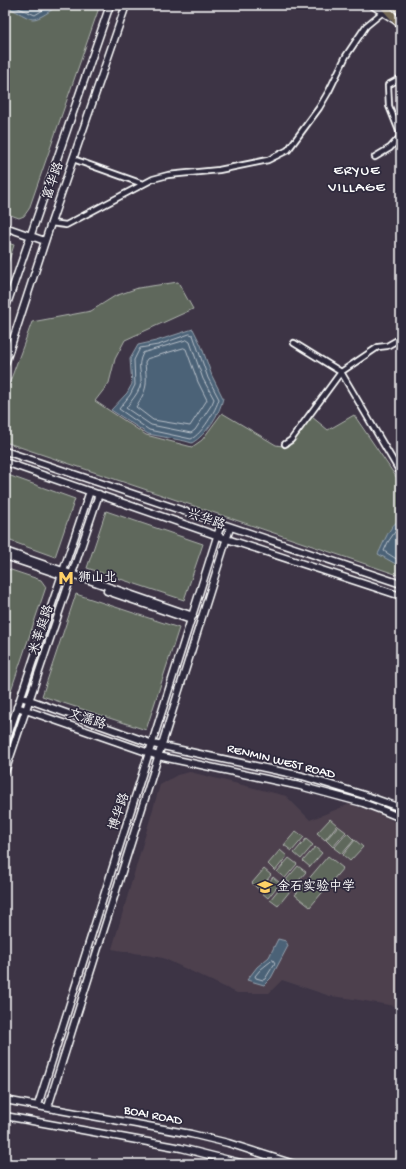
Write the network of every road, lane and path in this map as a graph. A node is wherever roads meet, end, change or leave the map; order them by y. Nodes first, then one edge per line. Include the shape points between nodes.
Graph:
1 (110, 5) edge
2 (126, 5) edge
3 (372, 5) edge
4 (392, 5) edge
5 (383, 9) edge
6 (401, 11) edge
7 (400, 23) edge
8 (401, 78) edge
9 (375, 157) dead end
10 (73, 159) junction
11 (143, 184) junction
12 (51, 223) junction
13 (5, 227) edge
14 (30, 236) junction
15 (45, 241) junction
16 (5, 310) edge
17 (401, 338) edge
18 (294, 343) dead end
19 (5, 364) edge
20 (341, 372) junction
21 (285, 444) dead end
22 (5, 452) edge
23 (5, 462) edge
24 (401, 474) edge
25 (90, 491) junction
26 (99, 494) junction
27 (221, 524) junction
28 (230, 528) junction
29 (218, 535) junction
30 (227, 539) junction
31 (5, 551) edge
32 (5, 556) edge
33 (62, 573) junction
34 (71, 576) junction
35 (401, 584) edge
36 (401, 596) edge
37 (192, 618) junction
38 (21, 697) junction
39 (30, 700) junction
40 (17, 707) junction
41 (26, 710) junction
42 (5, 744) edge
43 (153, 744) junction
44 (161, 746) junction
45 (150, 754) junction
46 (158, 756) junction
47 (5, 772) edge
48 (401, 808) edge
49 (401, 818) edge
50 (5, 1100) edge
51 (38, 1105) junction
52 (48, 1107) junction
53 (5, 1116) edge
54 (245, 1164) edge
55 (294, 1164) edge

1 - 14 street, 富华路
2 - 10 street, 富华路
3 - 5 street
4 - 6 main road
5 - 7 main road
5 - 11 street via 366,26 346,56 330,92 288,150 268,160 219,170 168,175 153,178
8 - 9 street via 388,85 389,106 400,137 390,148
10 - 11 street
10 - 12 street, 富华路
11 - 12 street via 66,225
12 - 15 street, 富华路
13 - 14 street
14 - 15 street
14 - 16 street, 富华路
15 - 19 street, 富华路
17 - 20 street via 387,346 378,346
18 - 20 street
20 - 21 street via 291,440
20 - 24 street
22 - 27 street, 兴华路
23 - 25 street, 兴华路
25 - 26 street, 兴华路
25 - 33 street, 米莘庭路
26 - 29 street, 兴华路
26 - 34 street, 米莘庭路
27 - 28 street, 兴华路
27 - 29 street, 博华路
28 - 30 street, 博华路
28 - 35 street, 兴华路
29 - 30 street, 兴华路
29 - 37 street, 博华路
30 - 36 street, 兴华路
30 - 44 street, 博华路
31 - 33 street
32 - 33 street
33 - 34 street
33 - 38 street, 米莘庭路
34 - 37 street
34 - 39 street, 米莘庭路
37 - 43 street, 博华路
38 - 39 street, 文濡路
38 - 40 street, 米莘庭路
39 - 41 street, 米莘庭路
39 - 43 street, 文濡路
40 - 41 street, 文濡路
40 - 42 street, 米莘庭路
41 - 45 street, 文濡路
41 - 47 street, 米莘庭路
43 - 44 street, RENMIN WEST ROAD
43 - 45 street, 博华路
44 - 46 street, 博华路
44 - 48 street, RENMIN WEST ROAD via 302,776
45 - 46 street, 文濡路
45 - 51 street, 博华路
46 - 49 street, 文濡路 via 300,786 384,810
46 - 52 street, 博华路
50 - 51 street, BOAI ROAD
51 - 52 street, BOAI ROAD
52 - 55 street, BOAI ROAD via 191,1134
53 - 54 street, BOAI ROAD via 180,1148

